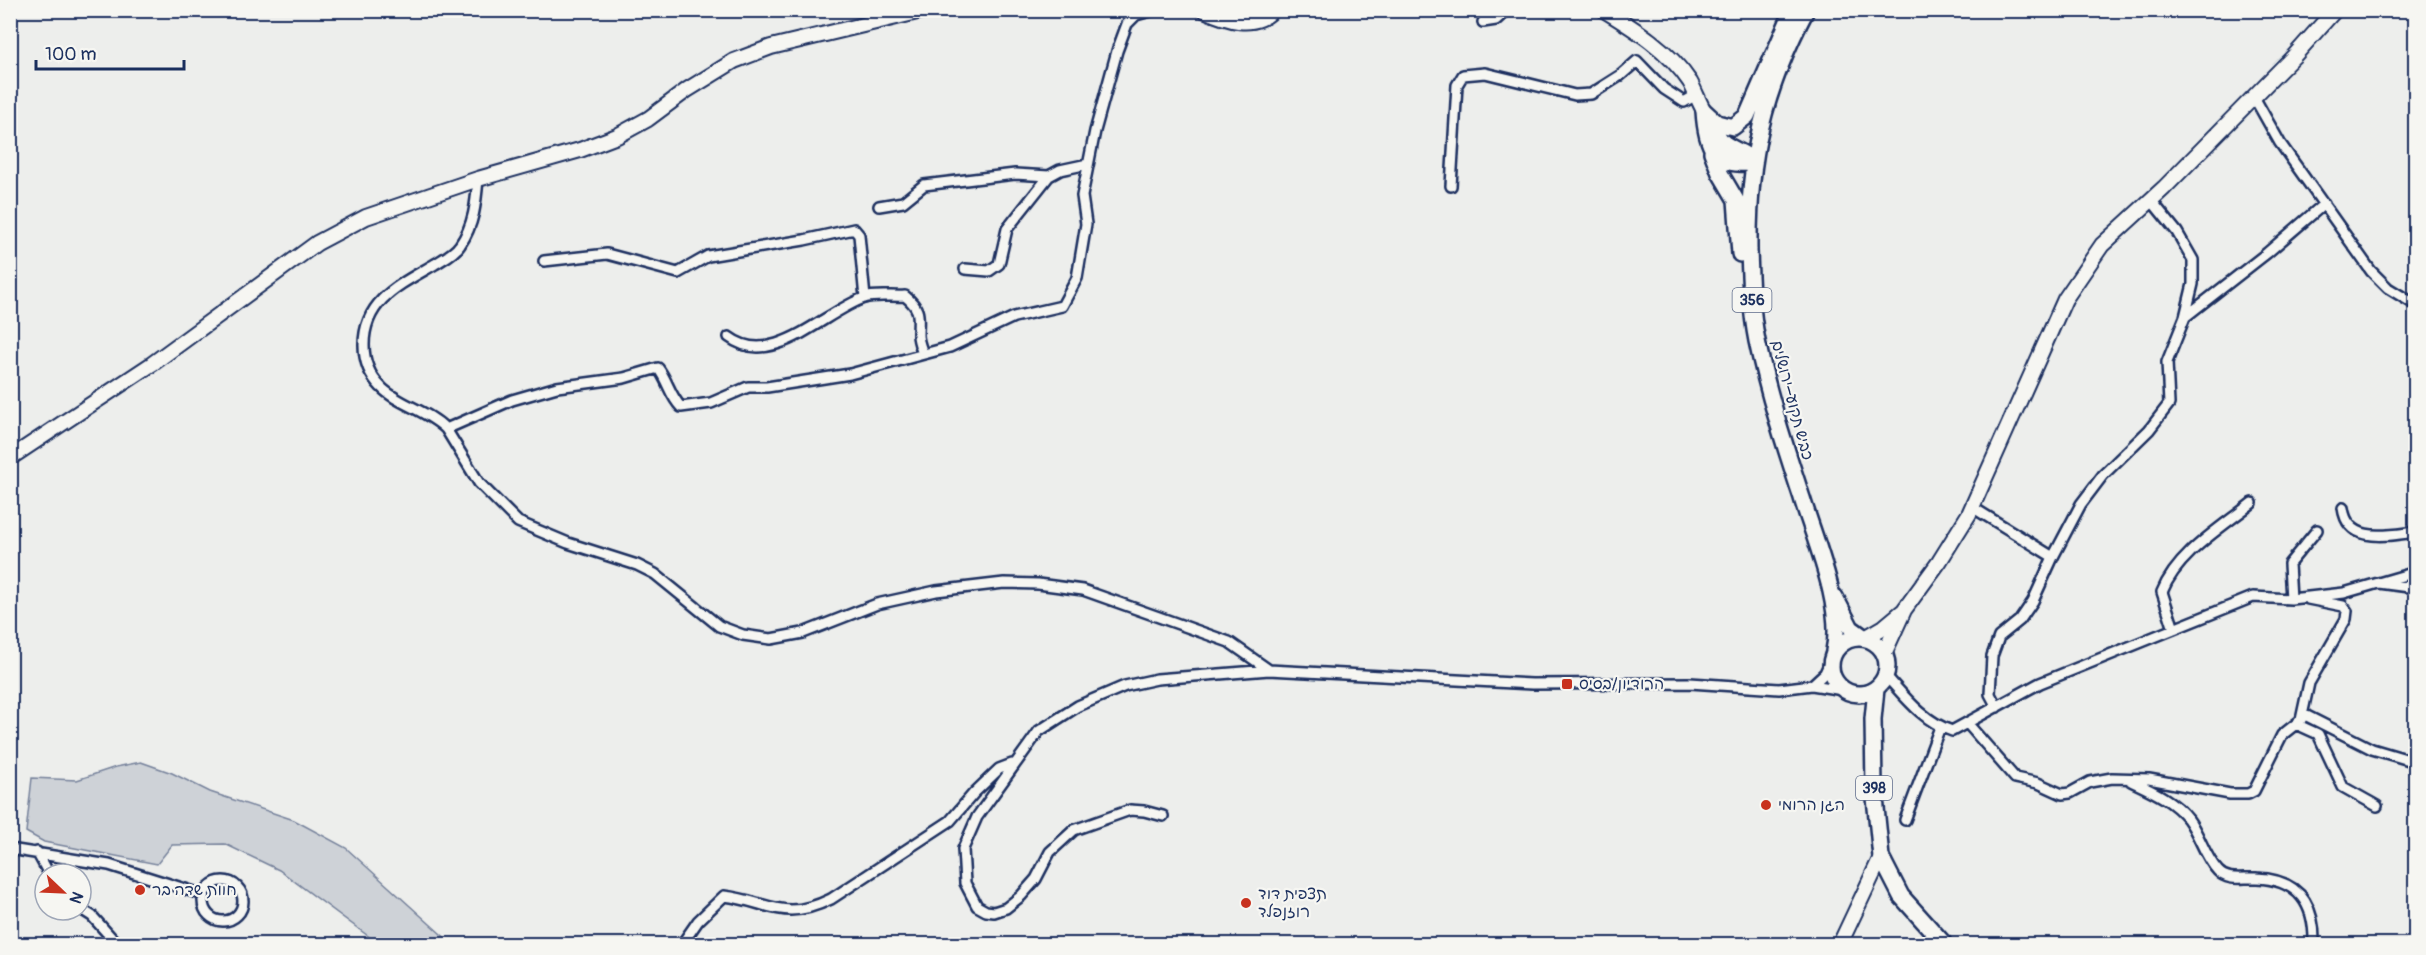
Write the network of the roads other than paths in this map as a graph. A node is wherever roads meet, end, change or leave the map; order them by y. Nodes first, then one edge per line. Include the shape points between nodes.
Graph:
1 (926, 10) edge
2 (1154, 10) edge
3 (1204, 10) edge
4 (1273, 10) edge
5 (1507, 10) edge
6 (1604, 10) edge
7 (1793, 10) edge
8 (1806, 10) edge
9 (2335, 10) edge
10 (1483, 22) dead end
11 (1696, 95) junction
12 (2254, 97) junction
13 (1704, 111) junction
14 (1712, 152) junction
15 (1752, 162) junction
16 (1088, 164) junction
17 (1048, 176) junction
18 (478, 179) junction
19 (1451, 186) dead end
20 (2151, 200) junction
21 (2324, 204) junction
22 (879, 206) dead end
23 (544, 261) dead end
24 (965, 269) dead end
25 (865, 298) junction
26 (2415, 305) edge
27 (1754, 314) junction
28 (2186, 317) junction
29 (729, 338) dead end
30 (923, 354) junction
31 (446, 429) junction
32 (10, 458) edge
33 (2252, 503) dead end
34 (1972, 507) junction
35 (2343, 508) dead end
36 (2317, 530) dead end
37 (2415, 532) edge
38 (2053, 556) junction
39 (2415, 572) edge
40 (2375, 583) junction
41 (2415, 588) edge
42 (1830, 589) junction
43 (2303, 597) junction
44 (2291, 599) junction
45 (1904, 610) junction
46 (2174, 629) junction
47 (1864, 638) junction
48 (1884, 654) junction
49 (1833, 656) junction
50 (1269, 670) junction
51 (1881, 682) junction
52 (1812, 685) junction
53 (1843, 690) junction
54 (1858, 695) junction
55 (1997, 707) junction
56 (2303, 714) junction
57 (1873, 719) junction
58 (1967, 723) junction
59 (2296, 724) junction
60 (1940, 727) junction
61 (2415, 762) edge
62 (1015, 763) junction
63 (2126, 778) junction
64 (2377, 806) dead end
65 (1163, 816) dead end
66 (1905, 820) dead end
67 (10, 849) edge
68 (37, 852) junction
69 (1881, 857) junction
70 (42, 862) edge
71 (204, 895) junction
72 (93, 918) edge
73 (117, 945) edge
74 (682, 945) edge
75 (1840, 945) edge
76 (1944, 945) edge
77 (2314, 945) edge

1 - 18 main road via 771,48 734,61 617,136
2 - 16 street via 1136,15 1128,24 1117,51
3 - 4 main road via 1247,23 1268,16
5 - 10 street via 1496,20
6 - 11 main road via 1672,59
7 - 13 main road via 1747,116 1733,127 1717,123
8 - 15 main road, כביש תקוע–ירושלים / 356 via 1784,51
9 - 12 main road
11 - 13 main road
11 - 19 street via 1684,102 1664,89 1637,61 1591,94 1575,94 1485,73 1463,75 1457,85
12 - 20 main road
12 - 21 street via 2280,143
13 - 14 main road via 1705,134
13 - 15 main road via 1718,138 1746,153
14 - 15 main road via 1739,164
14 - 27 main road via 1736,200 1743,296
15 - 27 main road, כביש תקוע–ירושלים / 356 via 1749,219
16 - 17 street
16 - 30 street via 1082,196 1086,224 1077,278 1062,306 1014,317 950,347
17 - 22 street via 1015,174 924,185 903,202
17 - 24 street via 1007,229 999,264 989,271
18 - 31 street via 476,210 460,246 383,297 371,313 364,335 367,368 381,388 434,417
18 - 32 main road via 366,217 317,243 152,364
20 - 28 street via 2178,232 2193,260
20 - 34 main road via 2102,244 2065,299
21 - 26 street via 2371,271 2388,288
21 - 28 street
23 - 25 street via 607,254 678,273 708,256 854,229 859,235
25 - 29 street via 766,348 738,345
25 - 30 street via 905,296 915,304
27 - 42 main road, כביש תקוע–ירושלים / 356 via 1771,401
28 - 38 street via 2167,362 2169,404 2149,430 2103,475 2081,504
30 - 31 street via 850,374 748,387 711,403 681,407 672,398 666,378 658,368 624,378 557,387 512,400
31 - 50 street via 478,483 518,522 656,574 718,626 743,635 771,639 803,633 877,604 936,591 1004,583 1038,584 1083,590 1229,642
33 - 46 street via 2196,548 2167,579 2162,592
34 - 38 street
34 - 45 main road
35 - 37 street via 2350,527 2358,532
36 - 44 street via 2289,564
38 - 55 street via 2033,602 1999,638 1992,656 1990,694
39 - 40 street
40 - 41 street
40 - 43 street via 2344,593
42 - 47 main road, כביש תקוע–ירושלים / 356 via 1851,628
42 - 49 main road, כביש תקוע–ירושלים / 356 via 1837,639
43 - 44 street
43 - 56 street via 2343,606 2347,611 2342,629 2309,683
44 - 46 street via 2253,597
45 - 47 main road
45 - 48 main road
46 - 55 street via 2040,683
47 - 48 main road via 1879,646
47 - 49 main road via 1848,640
48 - 51 main road via 1887,662
49 - 52 street via 1825,673
49 - 53 main road via 1832,678
50 - 52 street via 1532,684 1690,683 1779,689
50 - 62 street via 1185,675 1125,686 1078,706 1039,731
51 - 54 main road via 1866,694
51 - 57 main road, 398
51 - 60 street
52 - 53 street
53 - 54 main road
54 - 57 main road
55 - 58 street
56 - 59 street
56 - 61 street via 2372,749
57 - 69 main road, 398
58 - 60 street via 1952,731
58 - 63 street via 2010,773 2024,781 2070,794 2098,779
59 - 63 street via 2282,735 2254,791 2248,794
59 - 64 street via 2318,734 2343,787
60 - 66 street
62 - 65 street via 977,817 963,849 964,883 977,906 986,911 1006,909 1021,896 1036,879 1050,852 1074,830 1130,810
62 - 74 street via 999,769 950,821 831,899 812,908 789,911 724,896 698,921
63 - 77 street via 2168,799 2188,819 2218,872 2227,878 2277,880 2298,891 2309,907
67 - 68 street
68 - 70 street
68 - 71 street via 109,864
69 - 75 main road
69 - 76 main road, 398 via 1901,896
71 - 71 street via 206,912 216,920 229,920 241,910 240,890 231,882 217,882
72 - 73 street

